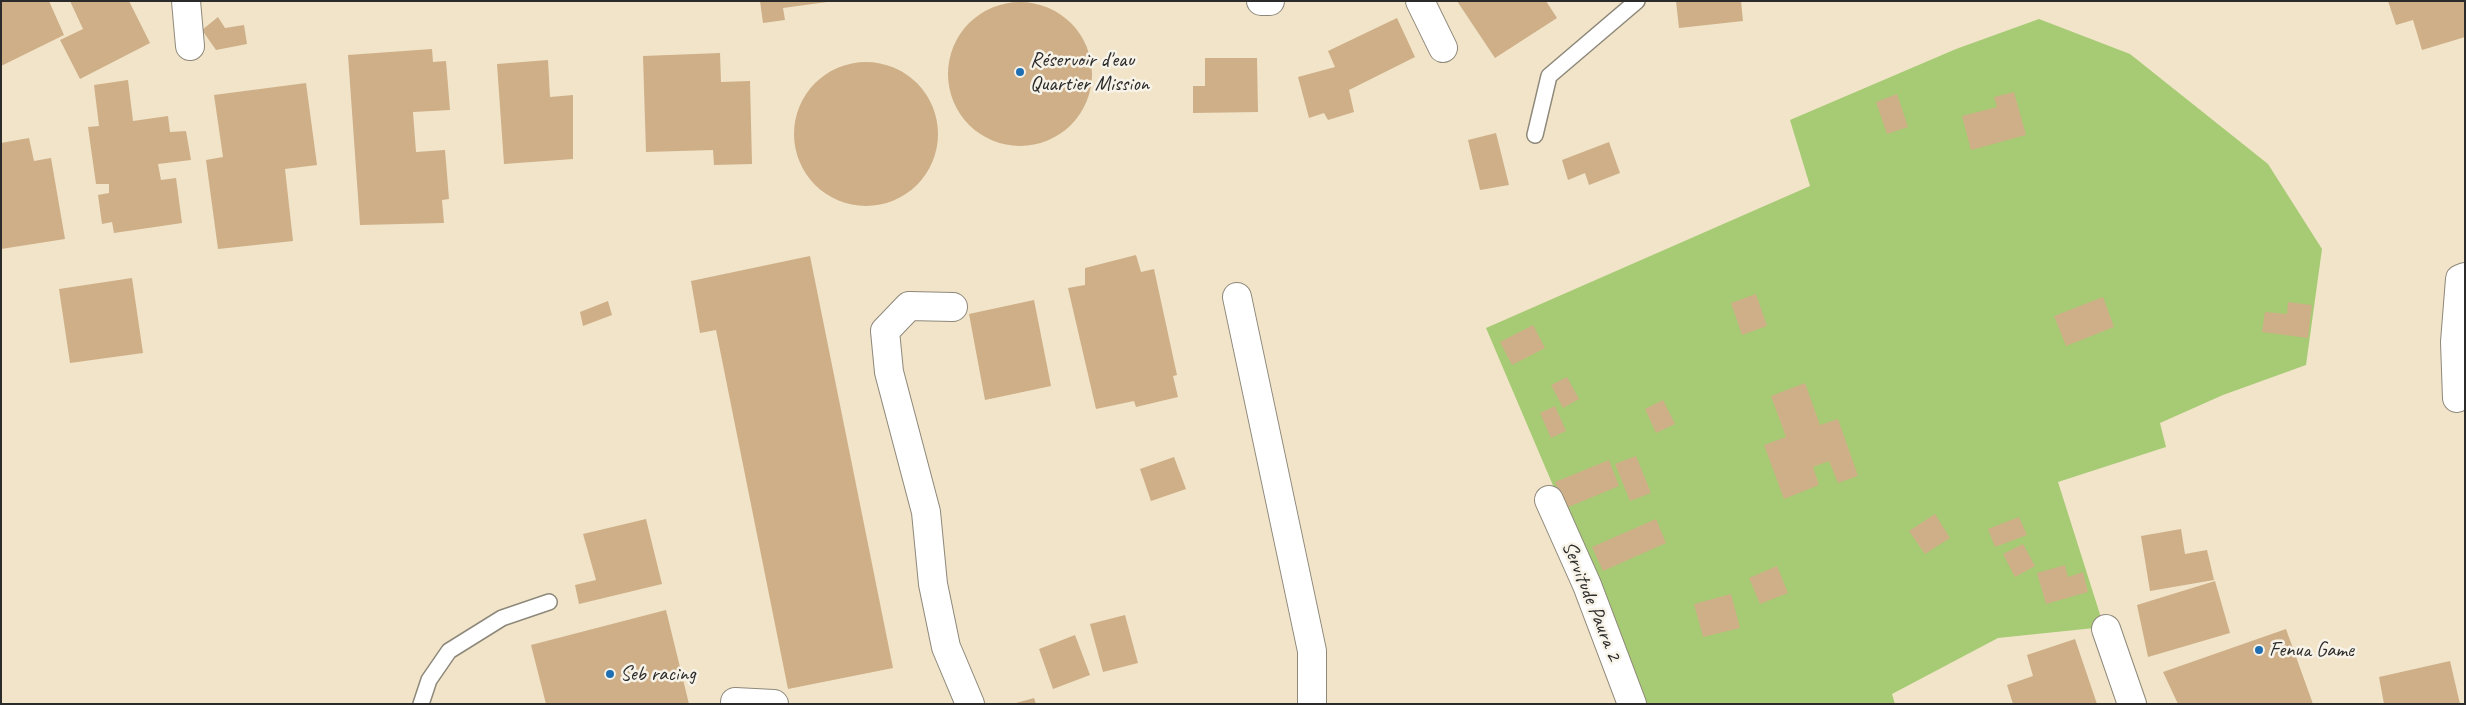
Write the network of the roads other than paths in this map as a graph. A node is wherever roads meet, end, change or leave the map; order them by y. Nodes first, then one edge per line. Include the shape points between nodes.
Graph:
1 (186, 1) edge
2 (1261, 1) edge
3 (1270, 1) edge
4 (1420, 1) edge
5 (1636, 1) edge
6 (190, 46) dead end
7 (1443, 48) dead end
8 (1535, 135) dead end
9 (2465, 277) edge
10 (1237, 297) dead end
11 (953, 308) dead end
12 (2457, 398) dead end
13 (1549, 500) dead end
14 (549, 602) dead end
15 (2106, 629) dead end
16 (731, 703) edge
17 (421, 704) edge
18 (774, 704) edge
19 (970, 704) edge
20 (1312, 704) edge
21 (1632, 704) edge
22 (2132, 704) edge

1 - 6 street
2 - 3 street
4 - 7 street
5 - 8 lane via 1550,76
9 - 12 street via 2460,279 2455,342
10 - 20 street via 1312,650
11 - 19 street via 909,306 885,331 889,372 926,512 933,584 946,647
13 - 21 street, Servitude Paura 2 via 1587,585
14 - 17 lane via 502,618 449,651 429,680
15 - 22 street
16 - 18 street

